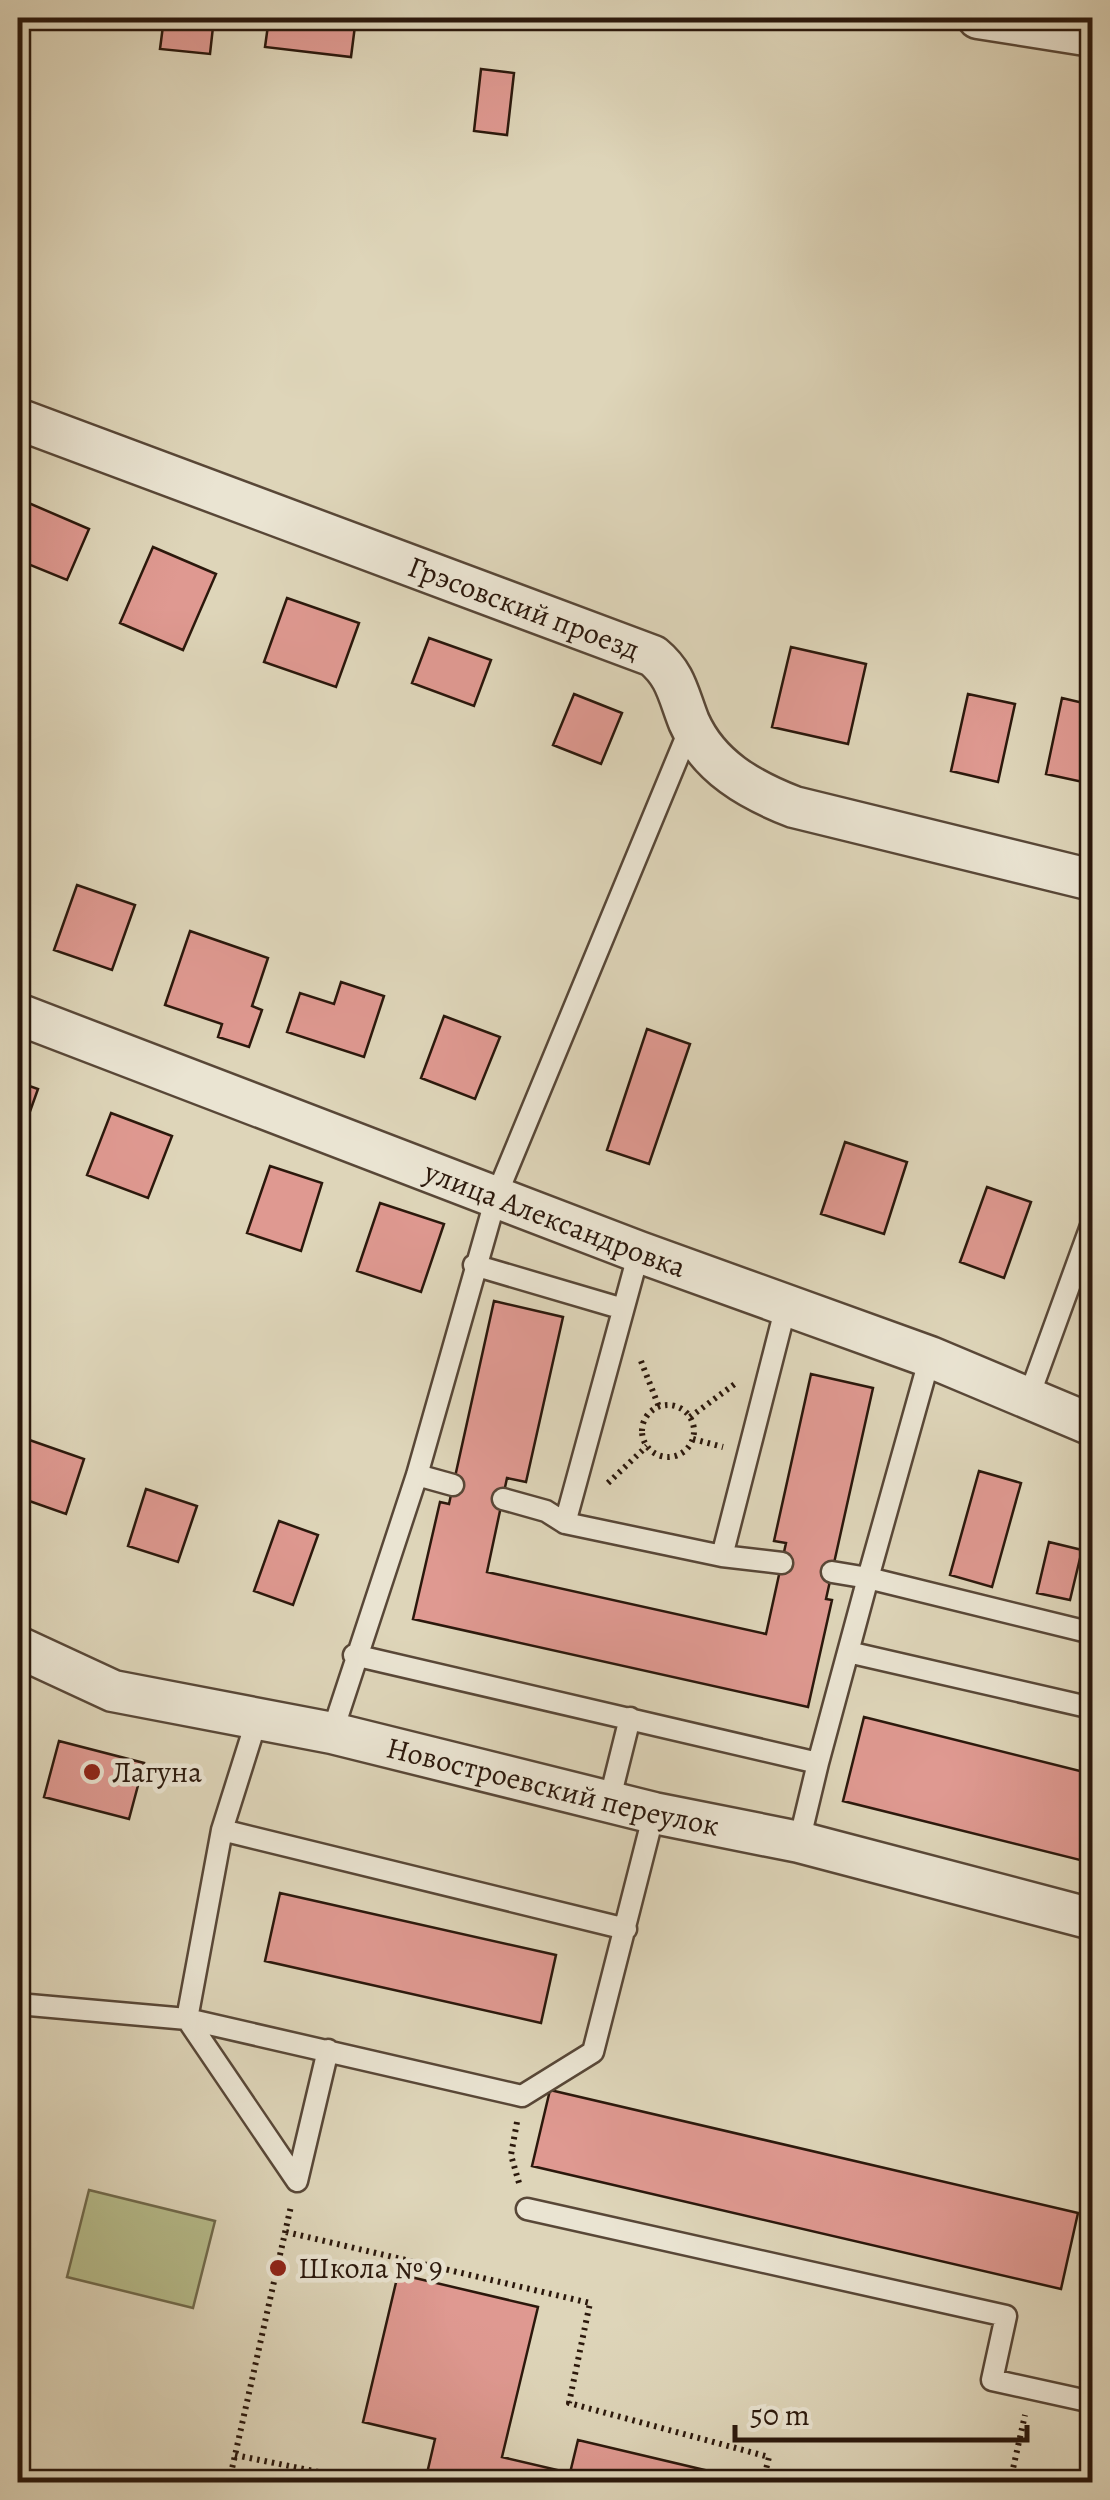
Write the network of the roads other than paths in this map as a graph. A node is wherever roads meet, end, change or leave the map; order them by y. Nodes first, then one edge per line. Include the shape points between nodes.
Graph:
1 (978, 18) edge
2 (1092, 36) edge
3 (18, 420) edge
4 (691, 726) junction
5 (1092, 880) edge
6 (18, 1014) edge
7 (497, 1194) junction
8 (1092, 1224) edge
9 (639, 1252) junction
10 (474, 1265) junction
11 (786, 1306) junction
12 (620, 1308) junction
13 (930, 1357) junction
14 (1028, 1398) junction
15 (1092, 1426) edge
16 (416, 1475) junction
17 (453, 1485) dead end
18 (503, 1499) dead end
19 (566, 1523) junction
20 (722, 1556) junction
21 (782, 1564) dead end
22 (832, 1572) dead end
23 (868, 1578) junction
24 (1092, 1633) edge
25 (18, 1647) edge
26 (848, 1652) junction
27 (354, 1655) junction
28 (1092, 1708) edge
29 (630, 1718) junction
30 (257, 1719) junction
31 (332, 1733) junction
32 (818, 1763) junction
33 (610, 1798) junction
34 (654, 1812) junction
35 (222, 1830) junction
36 (799, 1842) junction
37 (1092, 1919) edge
38 (626, 1929) junction
39 (18, 2004) edge
40 (187, 2019) junction
41 (328, 2050) junction
42 (526, 2209) road end
43 (1092, 2402) edge

1 - 2 street
3 - 4 street, Грэсовский проезд via 653,656 674,673
4 - 5 street, Грэсовский проезд via 728,774 794,807
4 - 7 lane
6 - 7 street, улица Александровка
7 - 9 street, улица Александровка
7 - 10 lane
8 - 14 lane
9 - 11 street, улица Александровка
9 - 12 lane
10 - 12 lane
10 - 16 lane
11 - 13 street, улица Александровка
11 - 20 lane
12 - 19 lane
13 - 14 street, улица Александровка
13 - 23 lane
14 - 15 street, улица Александровка
16 - 17 lane
16 - 27 lane
18 - 19 lane
19 - 20 lane
20 - 21 lane
22 - 23 lane
23 - 24 lane
23 - 26 lane
25 - 30 street, Новостроевский переулок via 113,1691
26 - 28 lane
26 - 32 lane
27 - 29 lane
27 - 31 lane
29 - 32 lane
29 - 33 lane
30 - 31 street, Новостроевский переулок
30 - 35 lane
31 - 33 street, Новостроевский переулок
32 - 36 lane
33 - 34 street, Новостроевский переулок
34 - 36 street, Новостроевский переулок
34 - 38 lane
35 - 38 lane
35 - 40 lane
36 - 37 street, Новостроевский переулок
38 - 41 lane via 593,2052 522,2096
39 - 40 lane
40 - 41 lane
40 - 41 lane via 297,2181
42 - 43 lane via 1006,2316 992,2380

